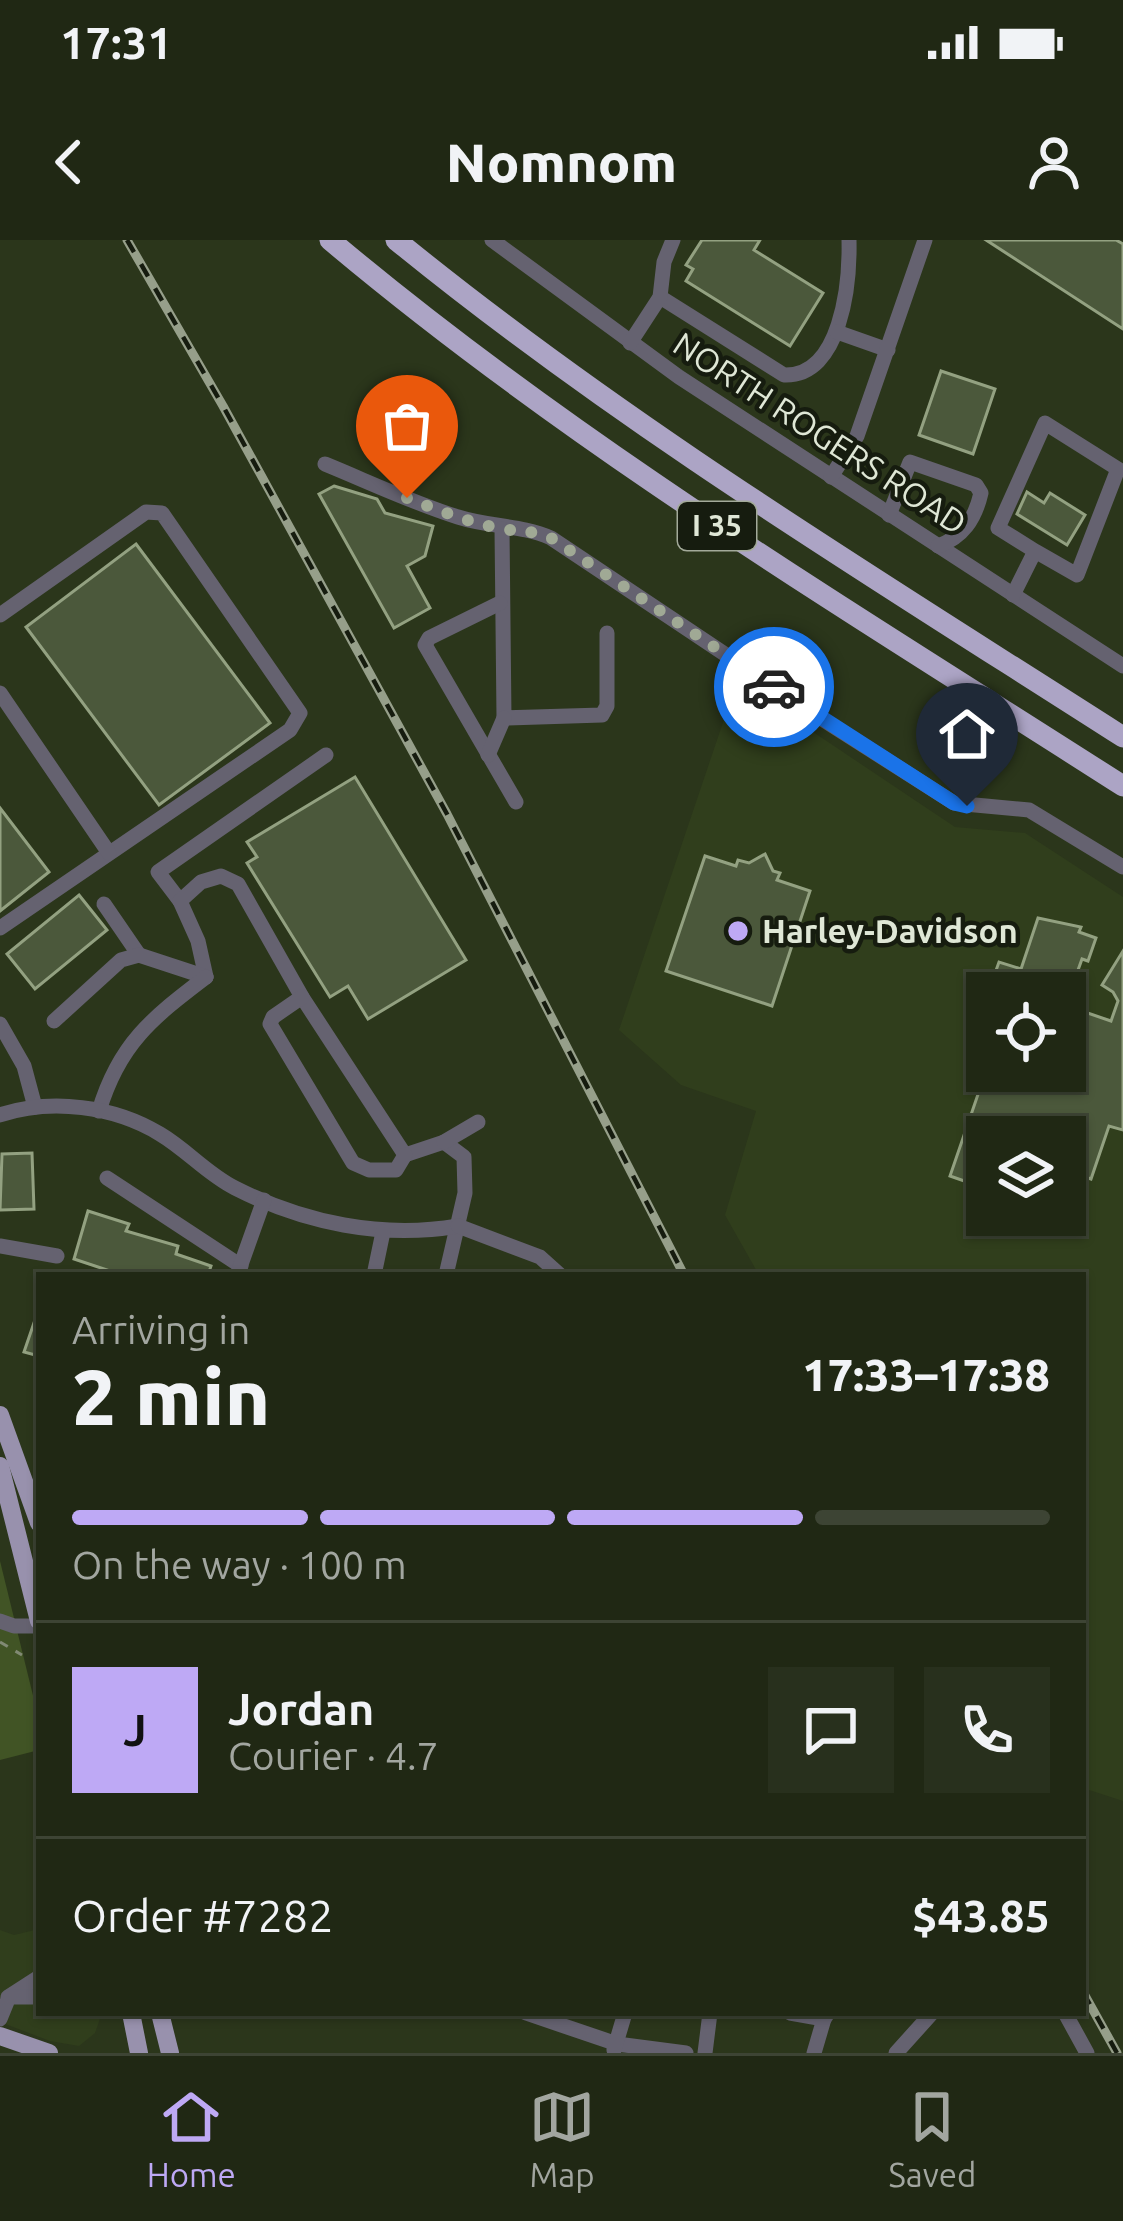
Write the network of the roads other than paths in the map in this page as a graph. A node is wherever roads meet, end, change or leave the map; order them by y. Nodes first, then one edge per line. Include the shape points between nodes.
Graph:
1 (330, 240) edge
2 (396, 240) edge
3 (492, 240) edge
4 (673, 240) edge
5 (849, 240) edge
6 (925, 240) edge
7 (660, 297) junction
8 (837, 332) junction
9 (630, 343) junction
10 (888, 350) junction
11 (325, 464) dead end
12 (831, 477) junction
13 (889, 515) junction
14 (502, 529) junction
15 (938, 546) junction
16 (1035, 550) junction
17 (1013, 595) junction
18 (500, 603) junction
19 (0, 615) edge
20 (607, 633) dead end
21 (1123, 666) edge
22 (0, 693) edge
23 (504, 718) junction
24 (1123, 737) edge
25 (326, 755) dead end
26 (488, 755) junction
27 (1123, 786) edge
28 (516, 802) dead end
29 (109, 853) junction
30 (1123, 867) edge
31 (180, 901) junction
32 (104, 904) dead end
33 (0, 928) edge
34 (139, 955) junction
35 (206, 977) junction
36 (302, 997) junction
37 (54, 1021) dead end
38 (0, 1024) edge
39 (35, 1107) junction
40 (99, 1111) junction
41 (0, 1115) edge
42 (478, 1122) dead end
43 (444, 1142) junction
44 (405, 1155) junction
45 (107, 1178) dead end
46 (264, 1200) junction
47 (458, 1226) junction
48 (383, 1232) junction
49 (0, 1246) edge
50 (56, 1256) dead end
51 (239, 1270) edge
52 (375, 1272) edge
53 (447, 1272) edge
54 (556, 1272) edge
55 (0, 1415) edge
56 (12, 1468) edge
57 (36, 1517) edge
58 (36, 1606) edge
59 (0, 1621) edge
60 (36, 1623) edge
61 (36, 1979) edge
62 (5, 1996) edge
63 (36, 1997) edge
64 (131, 2016) edge
65 (161, 2016) edge
66 (534, 2016) edge
67 (624, 2016) edge
68 (710, 2016) edge
69 (826, 2016) edge
70 (929, 2016) edge
71 (1066, 2016) edge
72 (0, 2019) edge
73 (0, 2036) edge
74 (615, 2048) edge
75 (49, 2053) edge
76 (139, 2053) edge
77 (170, 2053) edge
78 (686, 2053) edge
79 (705, 2053) edge
80 (814, 2053) edge
81 (896, 2053) edge
82 (1087, 2053) edge

1 - 27 highway, I 35 via 626,467
2 - 24 highway, I 35 via 665,442
3 - 9 street, NORTH ROGERS ROAD
4 - 7 street
5 - 8 street
6 - 10 street
7 - 8 street via 784,375 819,364
7 - 9 street
8 - 10 street
9 - 12 street, NORTH ROGERS ROAD
10 - 12 street via 857,436
11 - 14 street
12 - 13 street, NORTH ROGERS ROAD
13 - 15 street, NORTH ROGERS ROAD
13 - 15 street via 910,462 976,485 981,493 967,528
14 - 18 street
14 - 30 street via 551,538 954,803 1029,810
15 - 17 street, NORTH ROGERS ROAD
16 - 16 street via 998,529 1045,423 1118,469 1077,575
16 - 17 street
17 - 21 street, NORTH ROGERS ROAD
18 - 23 street
18 - 26 street via 425,645
19 - 29 street via 146,512 162,513 300,713 290,730
20 - 23 street via 602,715
22 - 29 street
23 - 26 street
25 - 31 street via 158,872
26 - 28 street
29 - 33 street
31 - 35 street
31 - 36 street via 221,876 238,884
32 - 34 street
34 - 35 street
34 - 37 street via 121,960
35 - 40 street via 125,1049
36 - 44 street
36 - 44 street via 269,1024 353,1162 396,1170
38 - 39 street
39 - 40 street
39 - 41 street
40 - 46 street via 158,1133
42 - 43 street
43 - 44 street
43 - 47 street via 464,1157
45 - 51 street
46 - 48 street
46 - 51 street
47 - 48 street
47 - 53 street
47 - 54 street
48 - 52 street
49 - 50 street
55 - 56 main road
56 - 57 main road
56 - 58 main road
59 - 60 street
61 - 62 street
62 - 63 street
62 - 72 street
64 - 76 main road
65 - 77 main road
66 - 74 street
67 - 74 street
68 - 79 street
69 - 80 street
70 - 81 street
71 - 82 street
73 - 75 main road
74 - 78 street

